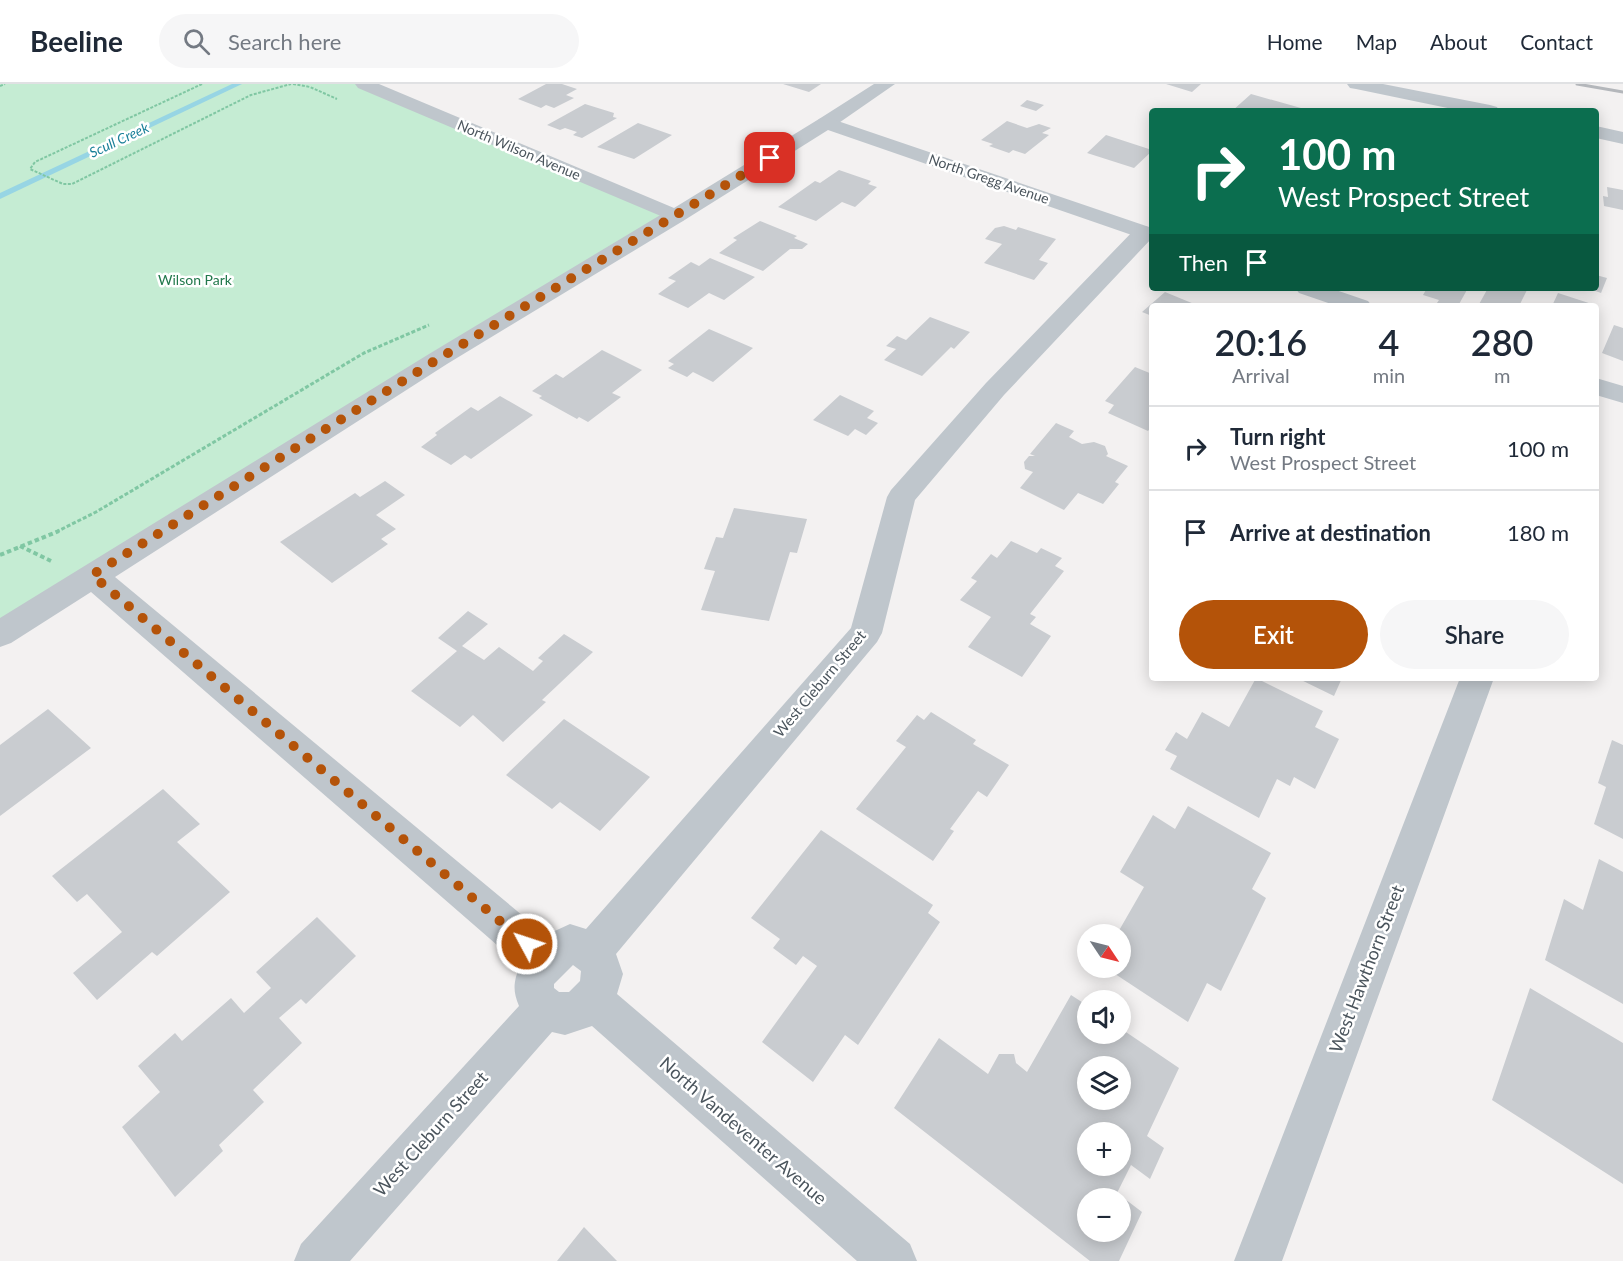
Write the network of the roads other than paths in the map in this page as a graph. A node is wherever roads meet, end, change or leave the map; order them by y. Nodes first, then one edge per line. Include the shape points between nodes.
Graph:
1 (364, 84) edge
2 (886, 84) edge
3 (1356, 84) edge
4 (1475, 108) edge
5 (826, 123) junction
6 (1599, 133) edge
7 (1623, 138) edge
8 (675, 216) junction
9 (1148, 234) edge
10 (1316, 291) edge
11 (1351, 303) edge
12 (1599, 387) edge
13 (1623, 395) edge
14 (92, 575) junction
15 (0, 634) edge
16 (1476, 681) edge
17 (592, 952) junction
18 (545, 960) junction
19 (593, 1000) junction
20 (544, 1008) junction
21 (318, 1261) edge
22 (893, 1261) edge
23 (1258, 1261) edge

1 - 8 street, North Wilson Avenue
2 - 5 street
3 - 4 street
5 - 8 street
5 - 9 street, North Gregg Avenue
6 - 7 street
8 - 14 street
9 - 17 street, West Cleburn Street via 995,389 901,497 866,633
10 - 11 street
12 - 13 street
14 - 15 street
14 - 18 street
16 - 23 street, West Hawthorn Street
17 - 18 street via 570,944
17 - 19 street via 604,975
18 - 20 street via 533,986
19 - 20 street via 571,1013 555,1014
19 - 22 street, North Vandeventer Avenue
20 - 21 street, West Cleburn Street

